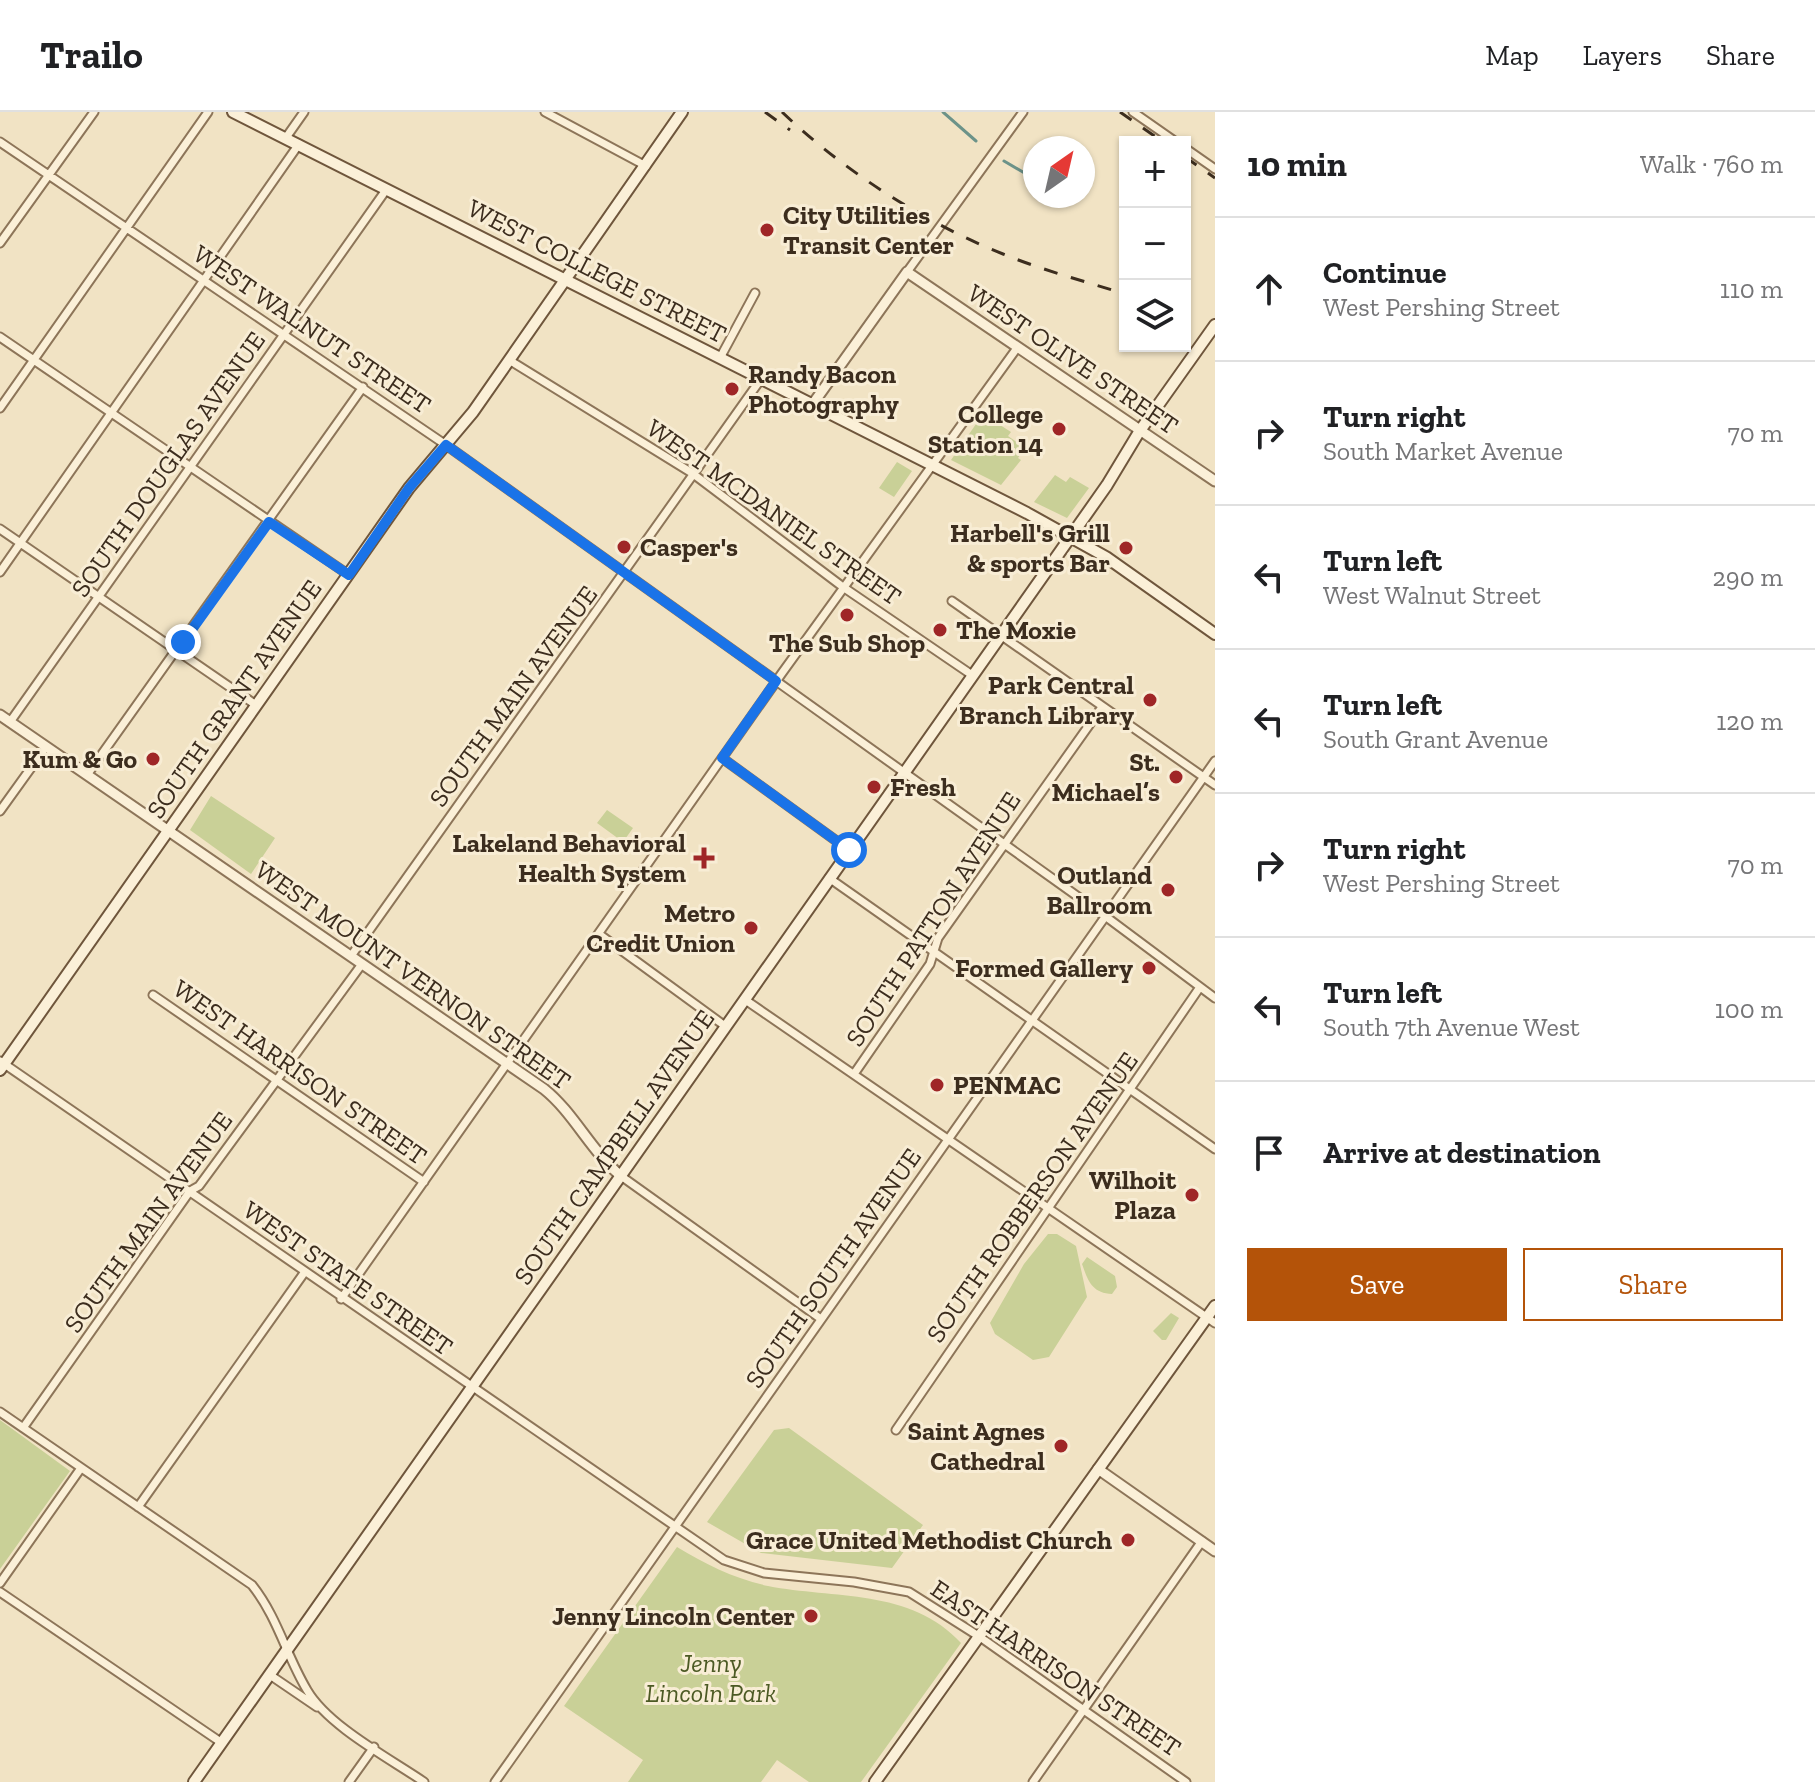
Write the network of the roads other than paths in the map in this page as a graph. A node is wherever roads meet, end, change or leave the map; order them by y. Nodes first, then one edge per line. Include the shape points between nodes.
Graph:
1 (94, 112) edge
2 (208, 112) edge
3 (233, 112) edge
4 (304, 112) edge
5 (545, 112) edge
6 (682, 112) edge
7 (1023, 112) edge
8 (1133, 112) edge
9 (1167, 136) edge
10 (285, 139) junction
11 (0, 142) edge
12 (299, 144) junction
13 (1191, 152) edge
14 (649, 161) junction
15 (1215, 169) edge
16 (48, 174) junction
17 (386, 190) junction
18 (127, 228) junction
19 (0, 243) edge
20 (907, 272) junction
21 (206, 280) junction
22 (566, 280) junction
23 (755, 293) dead end
24 (1215, 325) edge
25 (284, 334) junction
26 (0, 337) edge
27 (1017, 348) junction
28 (720, 358) junction
29 (509, 360) junction
30 (35, 361) junction
31 (761, 379) junction
32 (363, 387) junction
33 (812, 405) junction
34 (0, 408) edge
35 (113, 413) junction
36 (1139, 432) junction
37 (446, 445) junction
38 (933, 465) junction
39 (190, 466) junction
40 (692, 473) junction
41 (1215, 481) edge
42 (269, 522) junction
43 (0, 529) edge
44 (1069, 536) junction
45 (21, 543) junction
46 (0, 572) edge
47 (624, 572) junction
48 (349, 575) junction
49 (843, 587) junction
50 (98, 596) junction
51 (952, 601) dead end
52 (1000, 634) junction
53 (1215, 634) edge
54 (176, 650) junction
55 (972, 675) junction
56 (776, 681) junction
57 (256, 705) junction
58 (1102, 707) junction
59 (0, 715) edge
60 (10, 722) junction
61 (46, 747) junction
62 (722, 758) junction
63 (1215, 761) edge
64 (903, 773) junction
65 (87, 775) junction
66 (1203, 777) junction
67 (1215, 785) edge
68 (0, 811) edge
69 (169, 831) junction
70 (1003, 844) junction
71 (849, 850) junction
72 (829, 878) junction
73 (1105, 916) junction
74 (599, 934) junction
75 (934, 951) junction
76 (351, 956) junction
77 (362, 964) junction
78 (1200, 987) junction
79 (153, 995) dead end
80 (1215, 998) edge
81 (744, 999) junction
82 (1031, 1018) junction
83 (725, 1026) junction
84 (508, 1063) junction
85 (1, 1065) edge
86 (854, 1074) junction
87 (277, 1081) junction
88 (1131, 1088) junction
89 (948, 1138) junction
90 (1215, 1149) edge
91 (621, 1176) junction
92 (424, 1182) junction
93 (190, 1191) junction
94 (1049, 1209) junction
95 (304, 1273) junction
96 (341, 1299) junction
97 (1215, 1306) edge
98 (821, 1319) junction
99 (1211, 1320) edge
100 (473, 1389) junction
101 (0, 1412) edge
102 (23, 1428) junction
103 (896, 1430) dead end
104 (81, 1468) junction
105 (1098, 1469) junction
106 (138, 1507) junction
107 (674, 1529) junction
108 (1202, 1541) junction
109 (1215, 1551) edge
110 (0, 1583) edge
111 (0, 1592) edge
112 (980, 1637) junction
113 (288, 1648) junction
114 (270, 1675) junction
115 (322, 1710) junction
116 (1084, 1710) junction
117 (222, 1743) junction
118 (374, 1747) junction
119 (194, 1782) edge
120 (349, 1782) edge
121 (424, 1782) edge
122 (495, 1782) edge
123 (875, 1782) edge
124 (1033, 1782) edge
125 (1186, 1782) edge

1 - 16 street
2 - 18 street
3 - 10 main road, WEST COLLEGE STREET
4 - 10 street
5 - 14 street
6 - 14 main road, SOUTH GRANT AVENUE
7 - 20 street
8 - 9 street
10 - 12 main road, WEST COLLEGE STREET
11 - 16 street, WEST WALNUT STREET
12 - 17 main road, WEST COLLEGE STREET
12 - 21 street
13 - 15 street
14 - 22 main road, SOUTH GRANT AVENUE
16 - 18 street, WEST WALNUT STREET
16 - 19 street
17 - 22 main road, WEST COLLEGE STREET
17 - 25 street, SOUTH DOUGLAS AVENUE
18 - 21 street, WEST WALNUT STREET
18 - 30 street
20 - 27 street, WEST OLIVE STREET
20 - 33 street
21 - 25 street, WEST WALNUT STREET
21 - 35 street
22 - 28 main road, WEST COLLEGE STREET
22 - 29 main road, SOUTH GRANT AVENUE
23 - 28 street
24 - 36 main road, SOUTH CAMPBELL AVENUE
25 - 32 street, WEST WALNUT STREET
25 - 39 street, SOUTH DOUGLAS AVENUE
26 - 30 street
27 - 36 street, WEST OLIVE STREET
27 - 38 street
28 - 31 main road, WEST COLLEGE STREET
29 - 37 main road, SOUTH GRANT AVENUE
29 - 40 street, WEST MCDANIEL STREET
30 - 34 street
30 - 35 street
31 - 33 main road, WEST COLLEGE STREET
31 - 40 street, SOUTH MAIN AVENUE
32 - 37 street, WEST WALNUT STREET
32 - 42 street
33 - 38 main road, WEST COLLEGE STREET
35 - 39 street
35 - 45 street
36 - 41 street, WEST OLIVE STREET
36 - 44 main road, SOUTH CAMPBELL AVENUE
37 - 47 street, WEST WALNUT STREET
37 - 48 main road, SOUTH GRANT AVENUE via 420,473
38 - 44 main road, WEST COLLEGE STREET
38 - 49 street
39 - 42 street
39 - 50 street, SOUTH DOUGLAS AVENUE
40 - 47 street, SOUTH MAIN AVENUE
40 - 49 street, WEST MCDANIEL STREET
42 - 48 street
42 - 54 street
43 - 45 street
44 - 52 main road, SOUTH CAMPBELL AVENUE
44 - 53 main road, WEST COLLEGE STREET
45 - 46 street
45 - 50 street
47 - 56 street, WEST WALNUT STREET
47 - 76 street, SOUTH MAIN AVENUE
48 - 57 main road, SOUTH GRANT AVENUE
49 - 55 street, WEST MCDANIEL STREET
49 - 56 street
50 - 54 street
50 - 60 street, SOUTH DOUGLAS AVENUE
51 - 52 street
52 - 55 main road, SOUTH CAMPBELL AVENUE
52 - 58 street
54 - 57 street
54 - 65 street
55 - 64 main road, SOUTH CAMPBELL AVENUE
56 - 62 street
56 - 64 street, WEST WALNUT STREET
57 - 69 main road, SOUTH GRANT AVENUE
58 - 66 street
58 - 70 street, SOUTH PATTON AVENUE
59 - 60 street, WEST MOUNT VERNON STREET
60 - 61 street, WEST MOUNT VERNON STREET
61 - 65 street, WEST MOUNT VERNON STREET
61 - 68 street
62 - 71 street
62 - 74 street
63 - 66 street, SOUTH SOUTH AVENUE
64 - 70 street, WEST WALNUT STREET
64 - 71 main road, SOUTH CAMPBELL AVENUE
65 - 69 street, WEST MOUNT VERNON STREET
66 - 67 street
66 - 73 street, SOUTH SOUTH AVENUE
69 - 76 street, WEST MOUNT VERNON STREET
69 - 85 main road, SOUTH GRANT AVENUE
70 - 73 street, WEST WALNUT STREET
70 - 75 street, SOUTH PATTON AVENUE
71 - 72 main road, SOUTH CAMPBELL AVENUE
72 - 75 street
72 - 81 main road, SOUTH CAMPBELL AVENUE
73 - 78 street, WEST WALNUT STREET
73 - 82 street, SOUTH SOUTH AVENUE
74 - 83 street
74 - 84 street
75 - 82 street
75 - 86 street, SOUTH PATTON AVENUE
76 - 77 street, WEST MOUNT VERNON STREET
77 - 84 street, WEST MOUNT VERNON STREET
77 - 87 street, SOUTH MAIN AVENUE
78 - 80 street, WEST WALNUT STREET
78 - 88 street, SOUTH ROBBERSON AVENUE
79 - 87 street, WEST HARRISON STREET
81 - 83 main road, SOUTH CAMPBELL AVENUE
81 - 86 street
82 - 88 street
82 - 89 street, SOUTH SOUTH AVENUE
83 - 91 main road, SOUTH CAMPBELL AVENUE
84 - 91 street, WEST MOUNT VERNON STREET via 554,1097 595,1152
84 - 92 street
85 - 93 street, WEST STATE STREET
86 - 89 street
87 - 92 street, WEST HARRISON STREET
87 - 93 street, SOUTH MAIN AVENUE
88 - 90 street
88 - 94 street, SOUTH ROBBERSON AVENUE
89 - 94 street
89 - 98 street, SOUTH SOUTH AVENUE
91 - 98 street, WEST MOUNT VERNON STREET
91 - 100 main road, SOUTH CAMPBELL AVENUE
92 - 96 street
93 - 95 street, WEST STATE STREET
93 - 102 street, SOUTH MAIN AVENUE
94 - 99 street
94 - 103 street, SOUTH ROBBERSON AVENUE
95 - 96 street, WEST STATE STREET
95 - 106 street
96 - 100 street, WEST STATE STREET
97 - 99 main road
98 - 107 street, SOUTH SOUTH AVENUE
99 - 105 main road
100 - 107 street, WEST STATE STREET
100 - 113 main road, SOUTH CAMPBELL AVENUE
101 - 102 street
102 - 104 street
104 - 106 street
104 - 110 street
105 - 108 street
105 - 112 main road
106 - 113 street via 252,1585 271,1609
107 - 112 street, EAST HARRISON STREET via 724,1560 764,1573 909,1592
107 - 122 street, SOUTH SOUTH AVENUE
108 - 109 street
108 - 116 street
111 - 117 street
112 - 116 street, EAST HARRISON STREET
112 - 123 main road
113 - 114 main road, SOUTH CAMPBELL AVENUE
113 - 115 street via 307,1692
114 - 115 street
114 - 117 main road, SOUTH CAMPBELL AVENUE
115 - 118 street
116 - 124 street
116 - 125 street, EAST HARRISON STREET
117 - 119 main road, SOUTH CAMPBELL AVENUE
118 - 120 street
118 - 121 street

